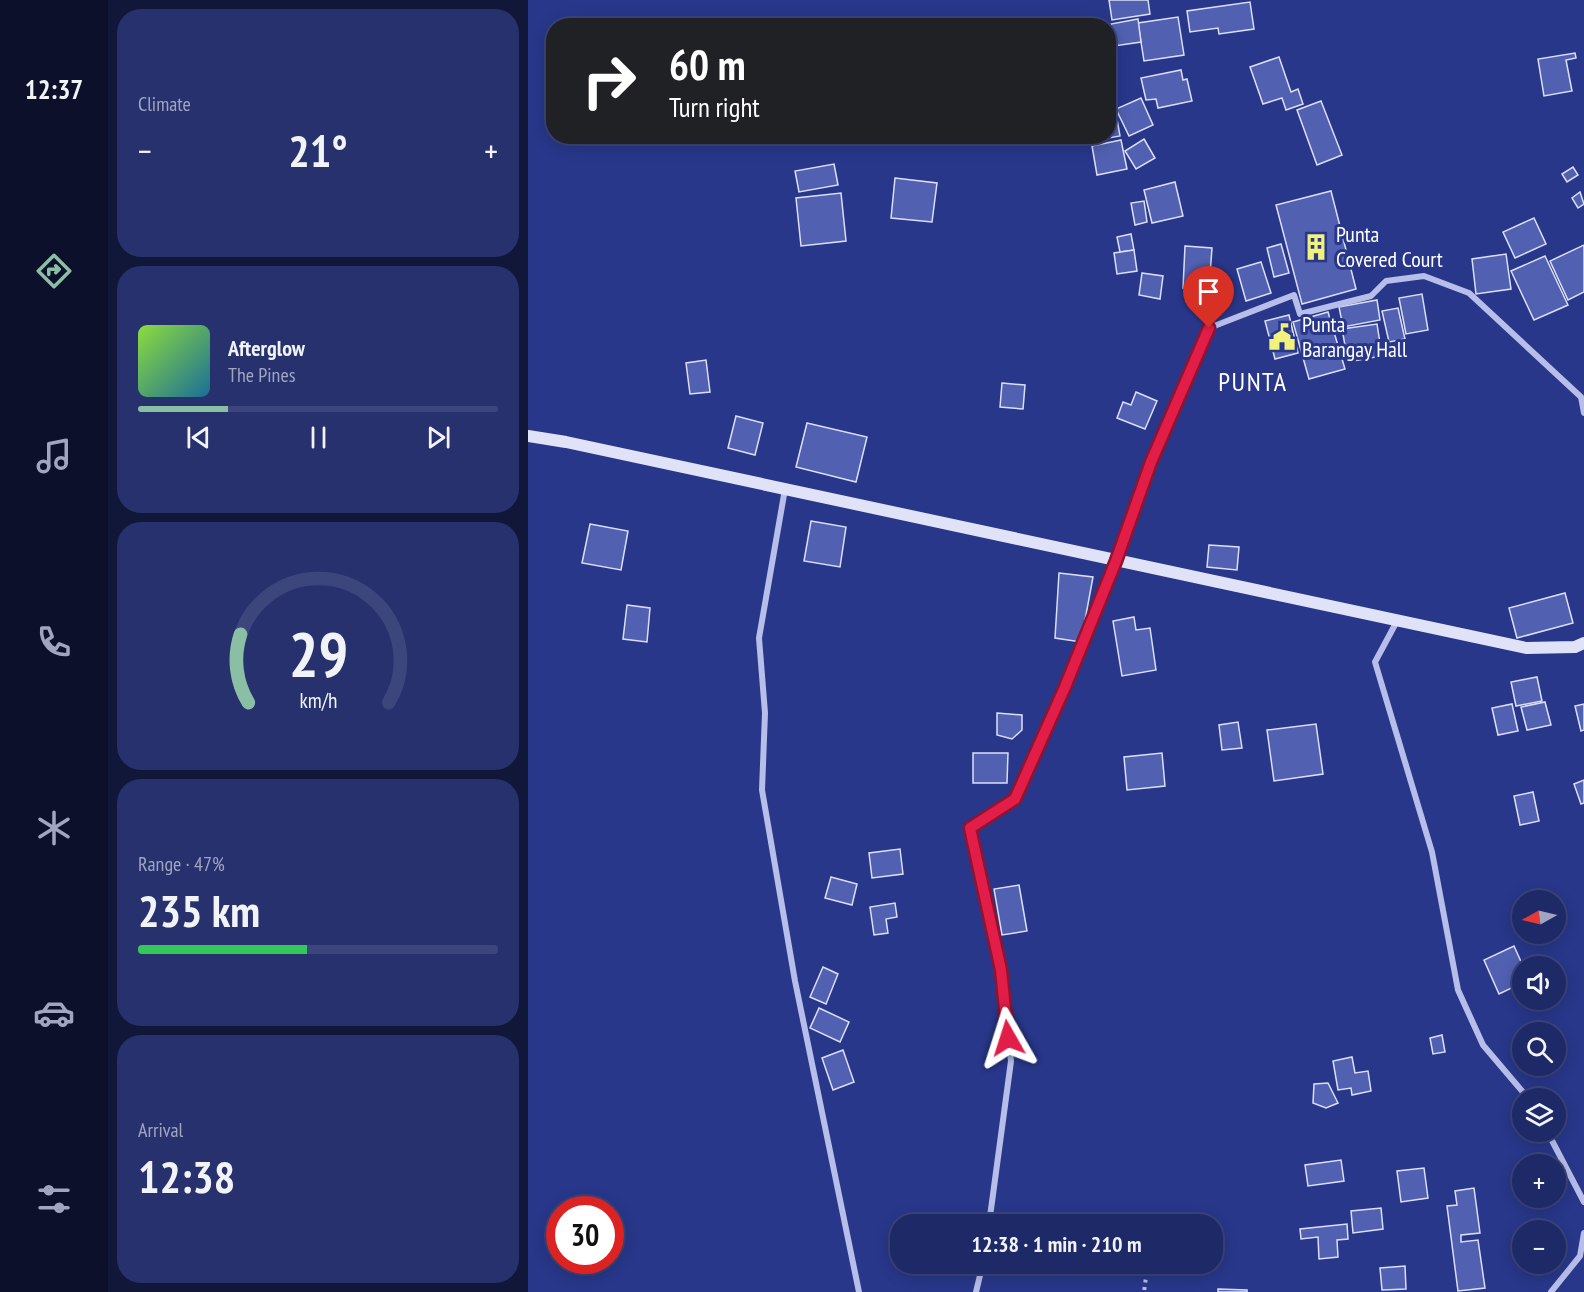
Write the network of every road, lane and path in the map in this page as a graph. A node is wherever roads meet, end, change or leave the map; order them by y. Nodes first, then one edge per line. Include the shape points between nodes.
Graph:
1 (1584, 413) edge
2 (528, 436) edge
3 (785, 489) junction
4 (1116, 561) junction
5 (1398, 620) junction
6 (1584, 643) edge
7 (1520, 1088) edge
8 (1553, 1142) edge
9 (1584, 1202) edge
10 (990, 1214) edge
11 (1584, 1233) edge
12 (980, 1274) edge
13 (1146, 1274) edge
14 (859, 1292) edge
15 (976, 1292) edge
16 (1144, 1292) edge
17 (1551, 1292) edge

1 - 4 street via 1581,397 1469,293 1424,276 1386,280 1371,296 1300,314 1294,295 1209,328 1151,462
2 - 3 street
3 - 4 street
3 - 14 street via 759,638 765,713 762,790 795,981
4 - 5 street
4 - 10 street via 1015,799 970,828 1001,970 1011,1061
5 - 6 street via 1526,648 1575,647
5 - 7 street via 1376,662 1432,852 1458,990 1483,1045
8 - 9 street
11 - 17 street via 1580,1256
12 - 15 street
13 - 16 path

